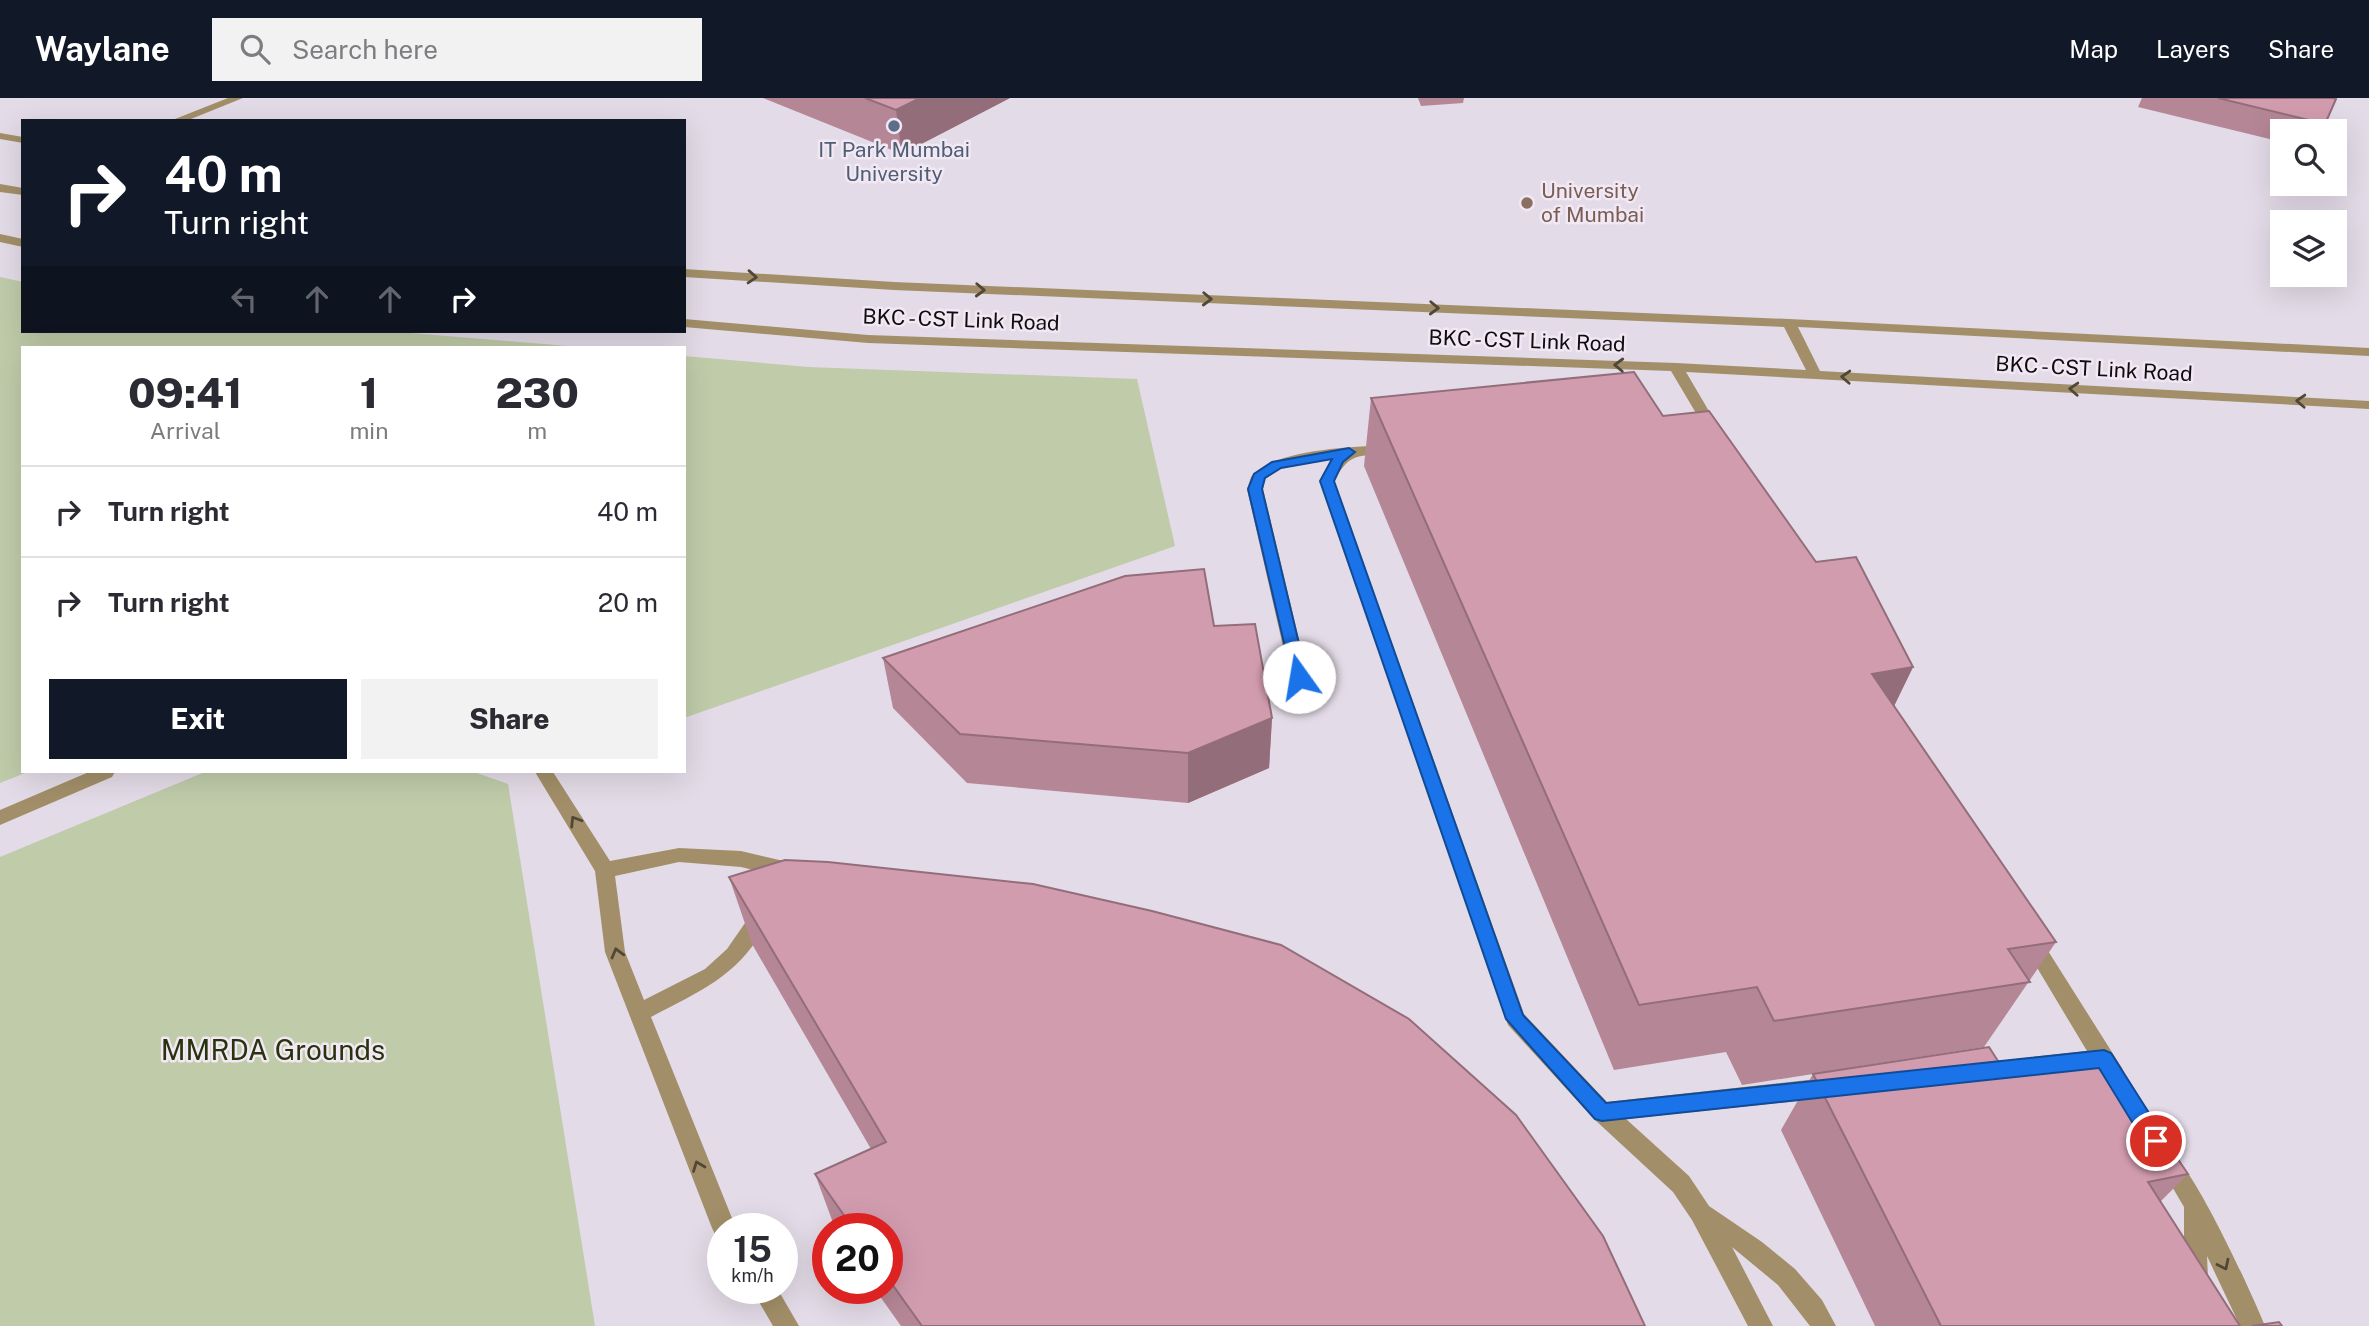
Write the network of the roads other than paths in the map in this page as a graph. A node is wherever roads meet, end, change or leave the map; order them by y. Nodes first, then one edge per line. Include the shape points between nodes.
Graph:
1 (238, 98) edge
2 (180, 119) edge
3 (0, 136) edge
4 (21, 141) edge
5 (0, 188) edge
6 (21, 192) edge
7 (0, 238) edge
8 (20, 240) edge
9 (686, 273) edge
10 (686, 323) edge
11 (1789, 323) junction
12 (2369, 352) edge
13 (1676, 367) junction
14 (1816, 376) junction
15 (2369, 405) edge
16 (1403, 447) edge
17 (1726, 450) edge
18 (1349, 452) junction
19 (1299, 677) dead end
20 (104, 773) edge
21 (545, 773) edge
22 (0, 818) edge
23 (777, 868) junction
24 (605, 870) junction
25 (803, 874) edge
26 (2024, 930) edge
27 (638, 1014) junction
28 (2104, 1059) junction
29 (1955, 1074) edge
30 (1846, 1086) edge
31 (2125, 1092) edge
32 (1602, 1112) junction
33 (2160, 1148) edge
34 (2194, 1203) junction
35 (1700, 1212) junction
36 (718, 1213) edge
37 (2205, 1300) edge
38 (773, 1304) edge
39 (787, 1326) edge
40 (1761, 1326) edge
41 (1824, 1326) edge
42 (2253, 1326) edge

1 - 2 street
3 - 4 street
5 - 6 street
7 - 8 street
9 -> 11 street, BKC - CST Link Road
13 -> 10 street, BKC - CST Link Road via 868,339
11 - 12 street, BKC - CST Link Road
11 - 14 street
13 - 14 street, BKC - CST Link Road
13 - 17 street
15 -> 14 street, BKC - CST Link Road
16 - 18 street
18 - 19 street via 1277,464 1258,477 1255,489
18 - 32 street via 1338,460 1327,481 1515,1019
20 - 22 street
24 -> 21 street
23 - 24 street via 741,859 679,855
23 - 25 street
23 - 27 street via 759,922 726,962 712,975
27 -> 24 street via 615,952
26 - 28 street
36 -> 27 street
28 - 29 street
28 - 31 street
30 - 32 street
32 - 35 street via 1681,1184
33 - 34 street
34 - 37 street via 2195,1275
34 -> 42 street
35 - 40 street
35 - 41 street via 1756,1250 1813,1304
38 - 39 street

